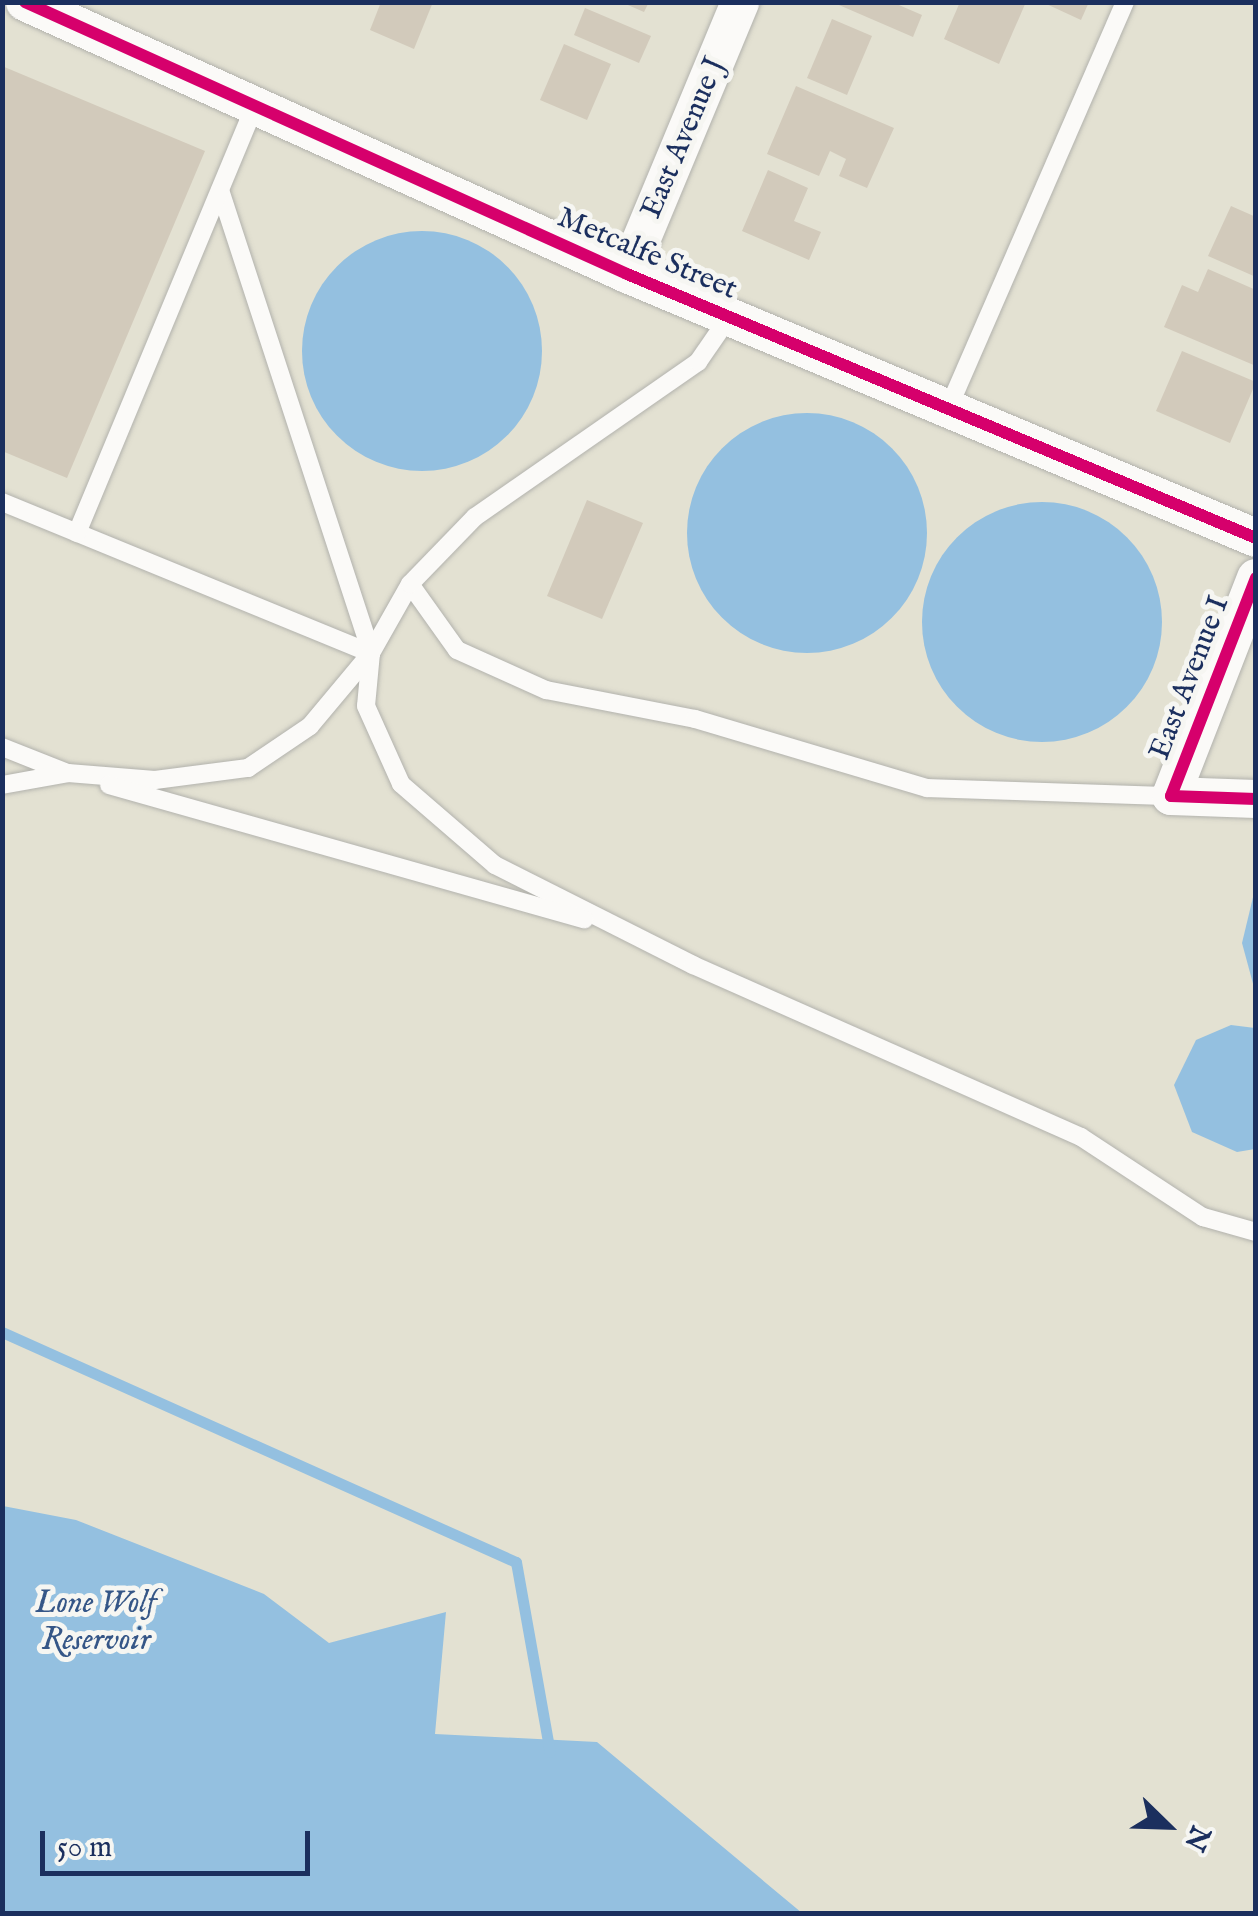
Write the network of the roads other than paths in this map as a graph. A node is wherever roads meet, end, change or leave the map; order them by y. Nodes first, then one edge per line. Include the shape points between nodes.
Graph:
1 (25, 2) edge
2 (740, 2) edge
3 (1124, 2) edge
4 (254, 106) junction
5 (220, 190) junction
6 (627, 274) junction
7 (729, 317) junction
8 (948, 409) junction
9 (2, 502) edge
10 (76, 533) junction
11 (1256, 538) edge
12 (1256, 578) edge
13 (410, 584) junction
14 (371, 653) junction
15 (2, 747) edge
16 (68, 773) junction
17 (2, 785) edge
18 (1171, 796) junction
19 (1256, 799) edge
20 (623, 930) junction
21 (1256, 1232) edge

1 - 4 street, Metcalfe Street
2 - 6 street, East Avenue J
3 - 8 lane
4 - 5 lane
4 - 6 street, Metcalfe Street
5 - 10 lane
5 - 14 lane
6 - 7 street, Metcalfe Street
7 - 8 street, Metcalfe Street
7 - 13 lane via 698,362 475,518
8 - 11 street, Metcalfe Street
9 - 10 lane
10 - 14 lane
12 - 18 street, East Avenue I
13 - 14 lane
13 - 18 lane via 457,650 546,690 695,719 927,788
14 - 16 lane via 310,726 248,768 155,780
14 - 20 lane via 366,706 401,784 495,865
15 - 16 lane
16 - 17 lane
16 - 20 lane
18 - 19 street
20 - 21 lane via 1082,1137 1204,1218

